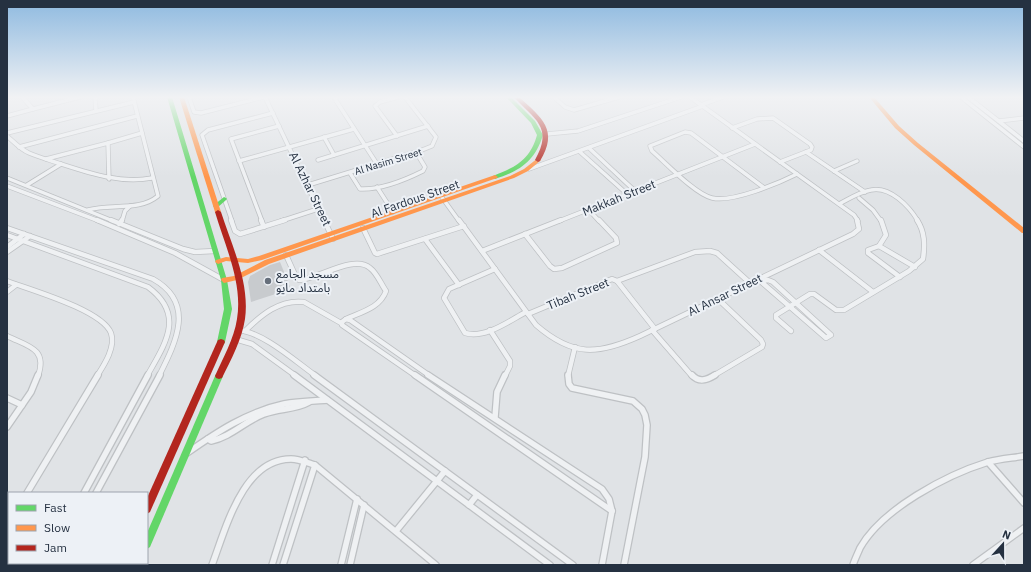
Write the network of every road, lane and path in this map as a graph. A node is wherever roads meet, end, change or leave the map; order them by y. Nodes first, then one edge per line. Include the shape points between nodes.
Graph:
1 (45, 124) edge
2 (108, 124) edge
3 (139, 124) edge
4 (177, 124) edge
5 (189, 124) edge
6 (232, 124) edge
7 (351, 124) edge
8 (388, 124) edge
9 (534, 124) edge
10 (541, 124) edge
11 (601, 124) edge
12 (654, 124) edge
13 (726, 124) edge
14 (745, 124) edge
15 (781, 124) edge
16 (894, 124) edge
17 (903, 124) edge
18 (995, 124) edge
19 (1002, 124) edge
20 (279, 126) joint
21 (428, 126) joint
22 (732, 128) junction
23 (354, 129) junction
24 (142, 133) junction
25 (7, 134) edge
26 (547, 134) junction
27 (397, 136) junction
28 (324, 137) junction
29 (1024, 141) edge
30 (108, 143) junction
31 (204, 143) junction
32 (755, 144) junction
33 (196, 145) junction
34 (365, 145) junction
35 (19, 147) junction
36 (289, 147) junction
37 (1024, 147) edge
38 (589, 148) junction
39 (416, 152) junction
40 (580, 152) junction
41 (806, 152) junction
42 (334, 155) junction
43 (723, 157) junction
44 (45, 159) junction
45 (318, 160) dead end
46 (239, 161) junction
47 (857, 161) dead end
48 (780, 162) junction
49 (60, 164) junction
50 (377, 164) junction
51 (529, 169) junction
52 (834, 171) junction
53 (350, 173) junction
54 (679, 173) junction
55 (797, 174) junction
56 (7, 178) edge
57 (152, 178) junction
58 (109, 179) junction
59 (308, 185) junction
60 (7, 186) edge
61 (27, 186) junction
62 (378, 187) junction
63 (763, 187) junction
64 (32, 188) junction
65 (635, 191) junction
66 (25, 192) junction
67 (865, 192) junction
68 (627, 194) junction
69 (224, 198) junction
70 (443, 198) junction
71 (859, 198) dead end
72 (839, 204) junction
73 (132, 205) junction
74 (216, 206) junction
75 (318, 209) junction
76 (89, 210) junction
77 (589, 210) junction
78 (393, 212) junction
79 (83, 214) junction
80 (121, 223) junction
81 (264, 226) junction
82 (464, 226) junction
83 (1024, 226) edge
84 (115, 227) junction
85 (7, 228) edge
86 (363, 228) junction
87 (1024, 231) edge
88 (525, 234) junction
89 (7, 235) edge
90 (27, 235) junction
91 (332, 236) junction
92 (425, 239) junction
93 (21, 240) junction
94 (879, 246) junction
95 (7, 247) edge
96 (819, 250) junction
97 (215, 251) junction
98 (482, 251) junction
99 (7, 252) edge
100 (286, 255) junction
101 (94, 258) junction
102 (232, 259) junction
103 (218, 262) junction
104 (87, 264) junction
105 (916, 267) junction
106 (495, 269) junction
107 (238, 276) junction
108 (900, 277) junction
109 (224, 280) junction
110 (759, 280) junction
111 (7, 281) edge
112 (618, 281) junction
113 (750, 283) junction
114 (16, 285) junction
115 (459, 285) junction
116 (7, 292) edge
117 (873, 292) junction
118 (718, 299) junction
119 (796, 302) junction
120 (790, 307) junction
121 (527, 313) junction
122 (344, 321) junction
123 (653, 329) junction
124 (490, 330) junction
125 (242, 331) junction
126 (791, 331) dead end
127 (7, 336) edge
128 (235, 339) junction
129 (575, 347) junction
130 (7, 398) edge
131 (327, 400) junction
132 (22, 405) junction
133 (494, 418) junction
134 (7, 427) edge
135 (187, 454) junction
136 (1024, 456) edge
137 (305, 460) junction
138 (988, 462) junction
139 (315, 465) junction
140 (445, 471) junction
141 (437, 480) junction
142 (28, 492) edge
143 (85, 492) edge
144 (97, 492) edge
145 (477, 495) junction
146 (357, 499) junction
147 (1024, 503) edge
148 (364, 505) junction
149 (469, 505) junction
150 (148, 507) edge
151 (148, 509) edge
152 (162, 510) junction
153 (612, 511) junction
154 (1024, 528) edge
155 (396, 531) junction
156 (148, 542) edge
157 (212, 565) edge
158 (272, 565) edge
159 (283, 565) edge
160 (341, 565) edge
161 (350, 565) edge
162 (436, 565) edge
163 (550, 565) edge
164 (573, 565) edge
165 (602, 565) edge
166 (624, 565) edge
167 (853, 565) edge
168 (973, 565) edge

1 - 25 street
2 - 35 street
3 - 24 street
4 - 97 street
5 - 33 street
6 - 31 street via 208,130 202,135
7 - 23 street
8 - 27 street
9 - 70 street, Al Fardous Street via 540,139 533,156 526,164
10 - 26 street
11 - 26 street via 582,130
12 - 38 street
13 - 22 street, Al Ansar Street
14 - 22 street
15 - 41 street via 810,144 811,150
16 - 87 street
17 - 83 street via 922,144
18 - 37 street
19 - 29 street
20 - 36 street, Al Azhar Street
20 - 46 street via 231,139
21 - 27 street
21 - 39 street, Al Nasim Street via 436,140 432,146
22 - 32 street, Al Ansar Street
23 - 28 street
23 - 34 street
24 - 30 street
24 - 57 street
25 - 35 street
26 - 51 street, Al Fardous Street via 543,152
27 - 34 street
28 - 36 street
28 - 42 street
30 - 44 street
30 - 58 street
31 - 33 street
31 - 69 street
32 - 43 street, Makkah Street
32 - 48 street, Al Ansar Street
33 - 74 street
34 - 42 street
34 - 50 street
35 - 44 street
36 - 46 street
36 - 59 street, Al Azhar Street
38 - 40 street
38 - 65 street
39 - 50 street, Al Nasim Street
39 - 62 street via 425,167 423,171
40 - 51 street
40 - 68 street
41 - 48 street
41 - 52 street
42 - 45 street
43 - 54 street, Makkah Street
43 - 54 street via 688,132 650,146 652,151
43 - 63 street
44 - 49 street
46 - 81 street
47 - 52 street
48 - 55 street, Al Ansar Street
49 - 58 street
49 - 61 street
50 - 53 street, Al Nasim Street
51 - 70 street, Al Fardous Street
52 - 67 street
53 - 59 street, Al Nasim Street
53 - 62 street via 360,189
54 - 63 street via 703,193 717,199 726,199
54 - 65 street, Makkah Street
55 - 63 street
55 - 72 street, Al Ansar Street
56 - 61 street
57 - 58 street via 129,181
57 - 73 street via 157,197
59 - 75 street, Al Azhar Street
60 - 66 street
61 - 64 street
62 - 78 street
64 - 66 street
64 - 76 street
65 - 68 street, Makkah Street
66 - 79 street
67 - 72 street
67 - 105 street via 885,190 915,214 923,232 925,252
68 - 77 street, Makkah Street
69 - 74 street
69 - 81 street via 237,233
70 - 78 street, Al Fardous Street
70 - 82 street, Al Ansar Street
70 - 86 street, Al Fardous Street
71 - 94 street via 877,213 884,223 886,235
72 - 96 street, Al Ansar Street via 857,219 859,229
73 - 76 street
73 - 80 street via 124,212
74 - 102 street
75 - 81 street
75 - 91 street, Al Azhar Street
76 - 79 street
76 - 80 street
77 - 88 street, Makkah Street
77 - 88 street via 616,238 617,243 562,268 554,269 550,266
78 - 91 street, Al Fardous Street
79 - 84 street
80 - 84 street
80 - 97 street via 183,248 200,252
82 - 92 street
82 - 98 street, Al Ansar Street
84 - 109 street via 170,250
85 - 90 street
86 - 91 street, Al Fardous Street
86 - 92 street via 377,254
88 - 98 street, Makkah Street
89 - 93 street
90 - 93 street
90 - 101 street
91 - 100 street, Al Fardous Street
91 - 102 street, Al Fardous Street via 253,260
92 - 115 street
93 - 95 street
93 - 99 street
93 - 104 street
94 - 105 street
94 - 108 street via 868,250 868,253
96 - 110 street, Al Ansar Street
96 - 117 street
97 - 103 street
98 - 106 street, Al Ansar Street
100 - 107 street, Al Fardous Street
100 - 122 street via 299,280 310,279 359,262 371,268 386,291 385,296 378,304
101 - 104 street
101 - 144 street via 160,282 177,302 179,320 164,363
102 - 103 street, Al Fardous Street
102 - 107 street
103 - 109 street
104 - 143 street via 139,282 156,292 167,305 170,324 166,341
105 - 108 street
106 - 115 street
106 - 121 street, Al Ansar Street
107 - 109 street, Al Fardous Street
107 - 125 street
108 - 117 street
109 - 150 street via 228,309 220,347
110 - 113 street, Al Ansar Street
110 - 119 street via 773,282
110 - 120 street
111 - 114 street
112 - 113 street via 703,251 717,253
112 - 121 street, Tibah Street via 609,280
112 - 123 street, Tibah Street
113 - 118 street, Al Ansar Street
114 - 116 street
114 - 142 street via 81,309 98,318 111,334 112,344 104,365
115 - 124 street, Tibah Street via 449,289 444,298 465,332 472,335
117 - 119 street via 840,311 814,294
118 - 123 street, Al Ansar Street
118 - 123 street, Tibah Street via 763,344 762,347 706,380 694,378
119 - 120 street
119 - 120 street via 831,335 826,338
120 - 126 street via 776,315 776,318
121 - 124 street, Tibah Street
121 - 129 street, Al Ansar Street via 545,333
122 - 125 street via 298,301 262,314
122 - 133 street via 350,320
122 - 153 street
123 - 129 street, Al Ansar Street via 611,347 598,350
124 - 133 street via 510,362 497,392
125 - 128 street
125 - 140 street via 261,337
127 - 132 street via 33,348 42,360 38,379
128 - 131 street via 252,344
128 - 135 street
129 - 166 street via 567,379 572,388 633,401 645,415 645,456
130 - 132 street
131 - 135 street via 310,401 260,416 221,439 208,439
131 - 141 street
132 - 134 street
133 - 153 street via 602,489 609,499
135 - 152 street
136 - 138 street
137 - 139 street
137 - 157 street via 282,457 262,466 253,475 235,506
137 - 158 street
138 - 147 street
138 - 167 street via 956,474 904,505 862,544
139 - 146 street
139 - 159 street
140 - 141 street
140 - 145 street
141 - 149 street
141 - 155 street
145 - 149 street
145 - 164 street
146 - 148 street
146 - 160 street
148 - 155 street
148 - 161 street
149 - 163 street
151 - 152 street
152 - 156 street
153 - 165 street
154 - 168 street
155 - 162 street

